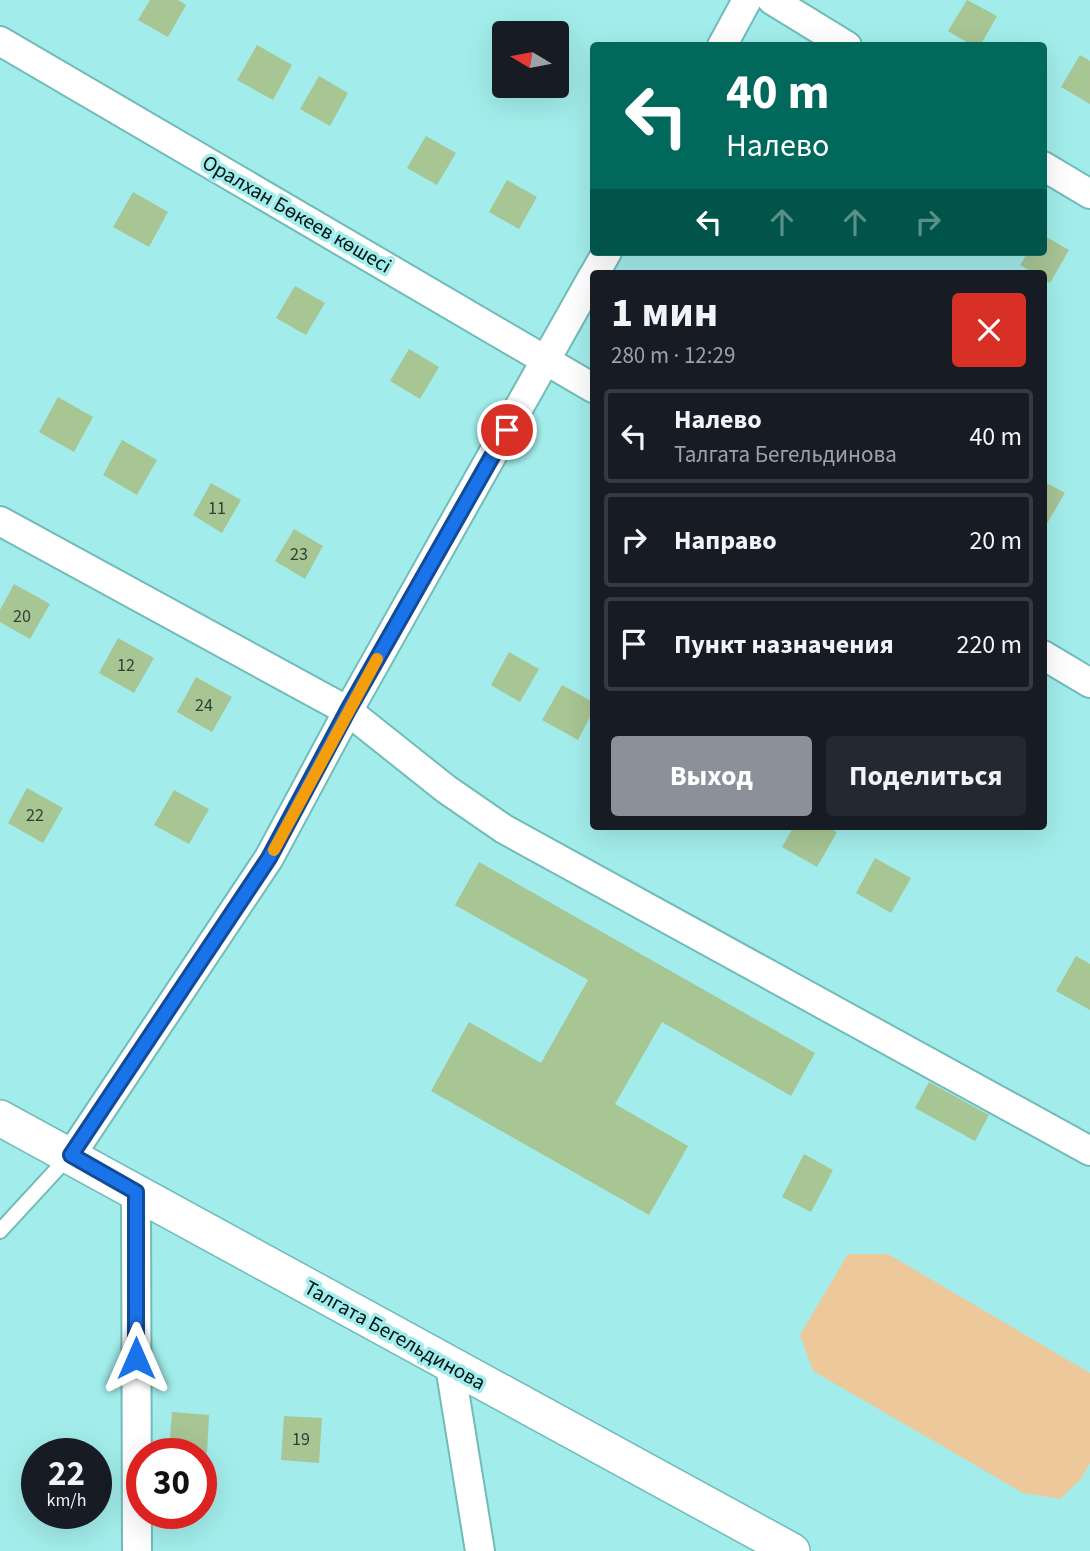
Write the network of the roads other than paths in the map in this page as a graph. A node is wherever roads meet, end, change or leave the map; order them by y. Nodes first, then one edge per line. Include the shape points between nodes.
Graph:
1 (747, 0) edge
2 (772, 0) edge
3 (0, 41) edge
4 (724, 42) edge
5 (840, 42) edge
6 (1047, 168) edge
7 (1090, 194) edge
8 (590, 281) edge
9 (547, 360) junction
10 (590, 386) edge
11 (0, 521) edge
12 (1047, 657) edge
13 (1090, 683) edge
14 (348, 710) junction
15 (0, 1118) edge
16 (1090, 1150) edge
17 (71, 1155) junction
18 (136, 1192) junction
19 (0, 1231) edge
20 (450, 1366) junction
21 (137, 1551) edge
22 (480, 1551) edge
23 (792, 1551) edge

1 - 4 street
2 - 5 street
3 - 9 street, Оралхан Бөкеев көшесі
6 - 7 street
8 - 9 street
9 - 10 street, Оралхан Бөкеев көшесі
9 - 14 street
11 - 14 street
12 - 13 street
14 - 16 street via 504,829
14 - 17 street via 269,858
15 - 17 street, Талгата Бегельдинова
17 - 18 street, Талгата Бегельдинова
17 - 19 lane
18 - 20 street, Талгата Бегельдинова
18 - 21 street
20 - 22 street
20 - 23 street, Талгата Бегельдинова

